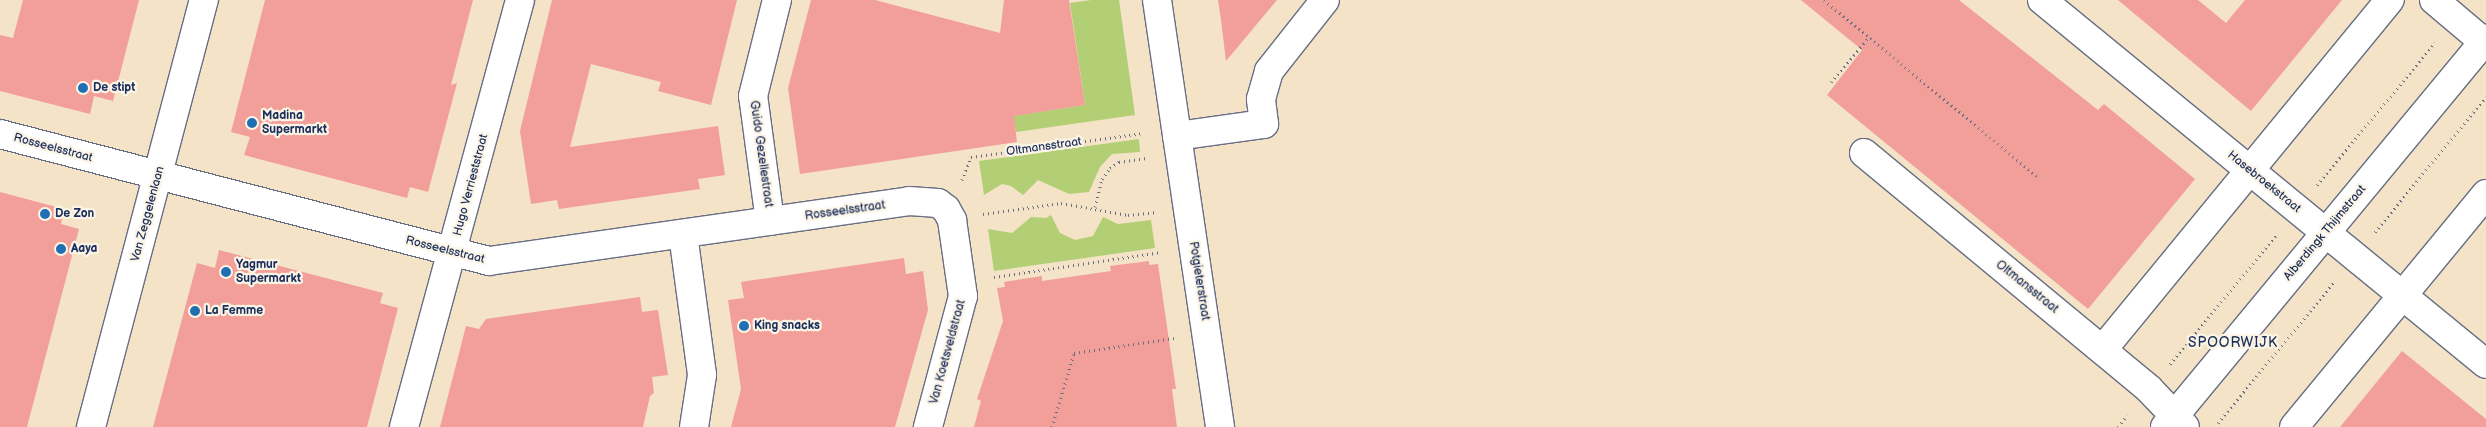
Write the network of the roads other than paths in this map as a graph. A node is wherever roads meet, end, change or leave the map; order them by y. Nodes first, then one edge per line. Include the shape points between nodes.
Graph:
1 (204, 0) edge
2 (520, 0) edge
3 (777, 0) edge
4 (1157, 0) edge
5 (1325, 0) edge
6 (2042, 0) edge
7 (2390, 0) edge
8 (2434, 0) edge
9 (2485, 41) edge
10 (0, 134) edge
11 (1178, 139) junction
12 (1864, 153) dead end
13 (2250, 170) junction
14 (158, 176) junction
15 (2486, 194) edge
16 (950, 216) joint
17 (770, 221) junction
18 (2326, 232) junction
19 (683, 234) junction
20 (453, 253) junction
21 (2402, 295) junction
22 (2103, 349) junction
23 (2486, 364) edge
24 (2175, 423) edge
25 (91, 427) edge
26 (404, 427) edge
27 (694, 427) edge
28 (928, 427) edge
29 (1220, 427) edge
30 (2294, 427) edge

1 - 14 street, Van Zeggelenlaan
2 - 20 street, Hugo Verrieststraat
3 - 17 street, Guido Gezellestraat via 753,96
4 - 11 street, Potgieterstraat
5 - 11 street via 1269,71 1261,99 1264,124
6 - 13 street, Hasebroekstraat
7 - 13 street
8 - 9 street
9 - 18 street, Alberdingk Thijmstraat
10 - 14 street, Rosseelsstraat
11 - 29 street, Potgieterstraat
12 - 22 street, Oltmansstraat
13 - 18 street, Hasebroekstraat
13 - 22 street
14 - 20 street, Rosseelsstraat
14 - 25 street, Van Zeggelenlaan
15 - 21 street
16 - 17 street, Rosseelsstraat via 938,202 922,200
16 - 28 street, Van Koetsveldstraat via 962,281 962,304
17 - 19 street, Rosseelsstraat
18 - 21 street, Hasebroekstraat
18 - 24 street, Alberdingk Thijmstraat
19 - 20 street, Rosseelsstraat via 497,261
19 - 27 street via 702,375
20 - 26 street, Hugo Verrieststraat
21 - 23 street, Hasebroekstraat
21 - 30 street
22 - 24 street, Oltmansstraat via 2149,389

